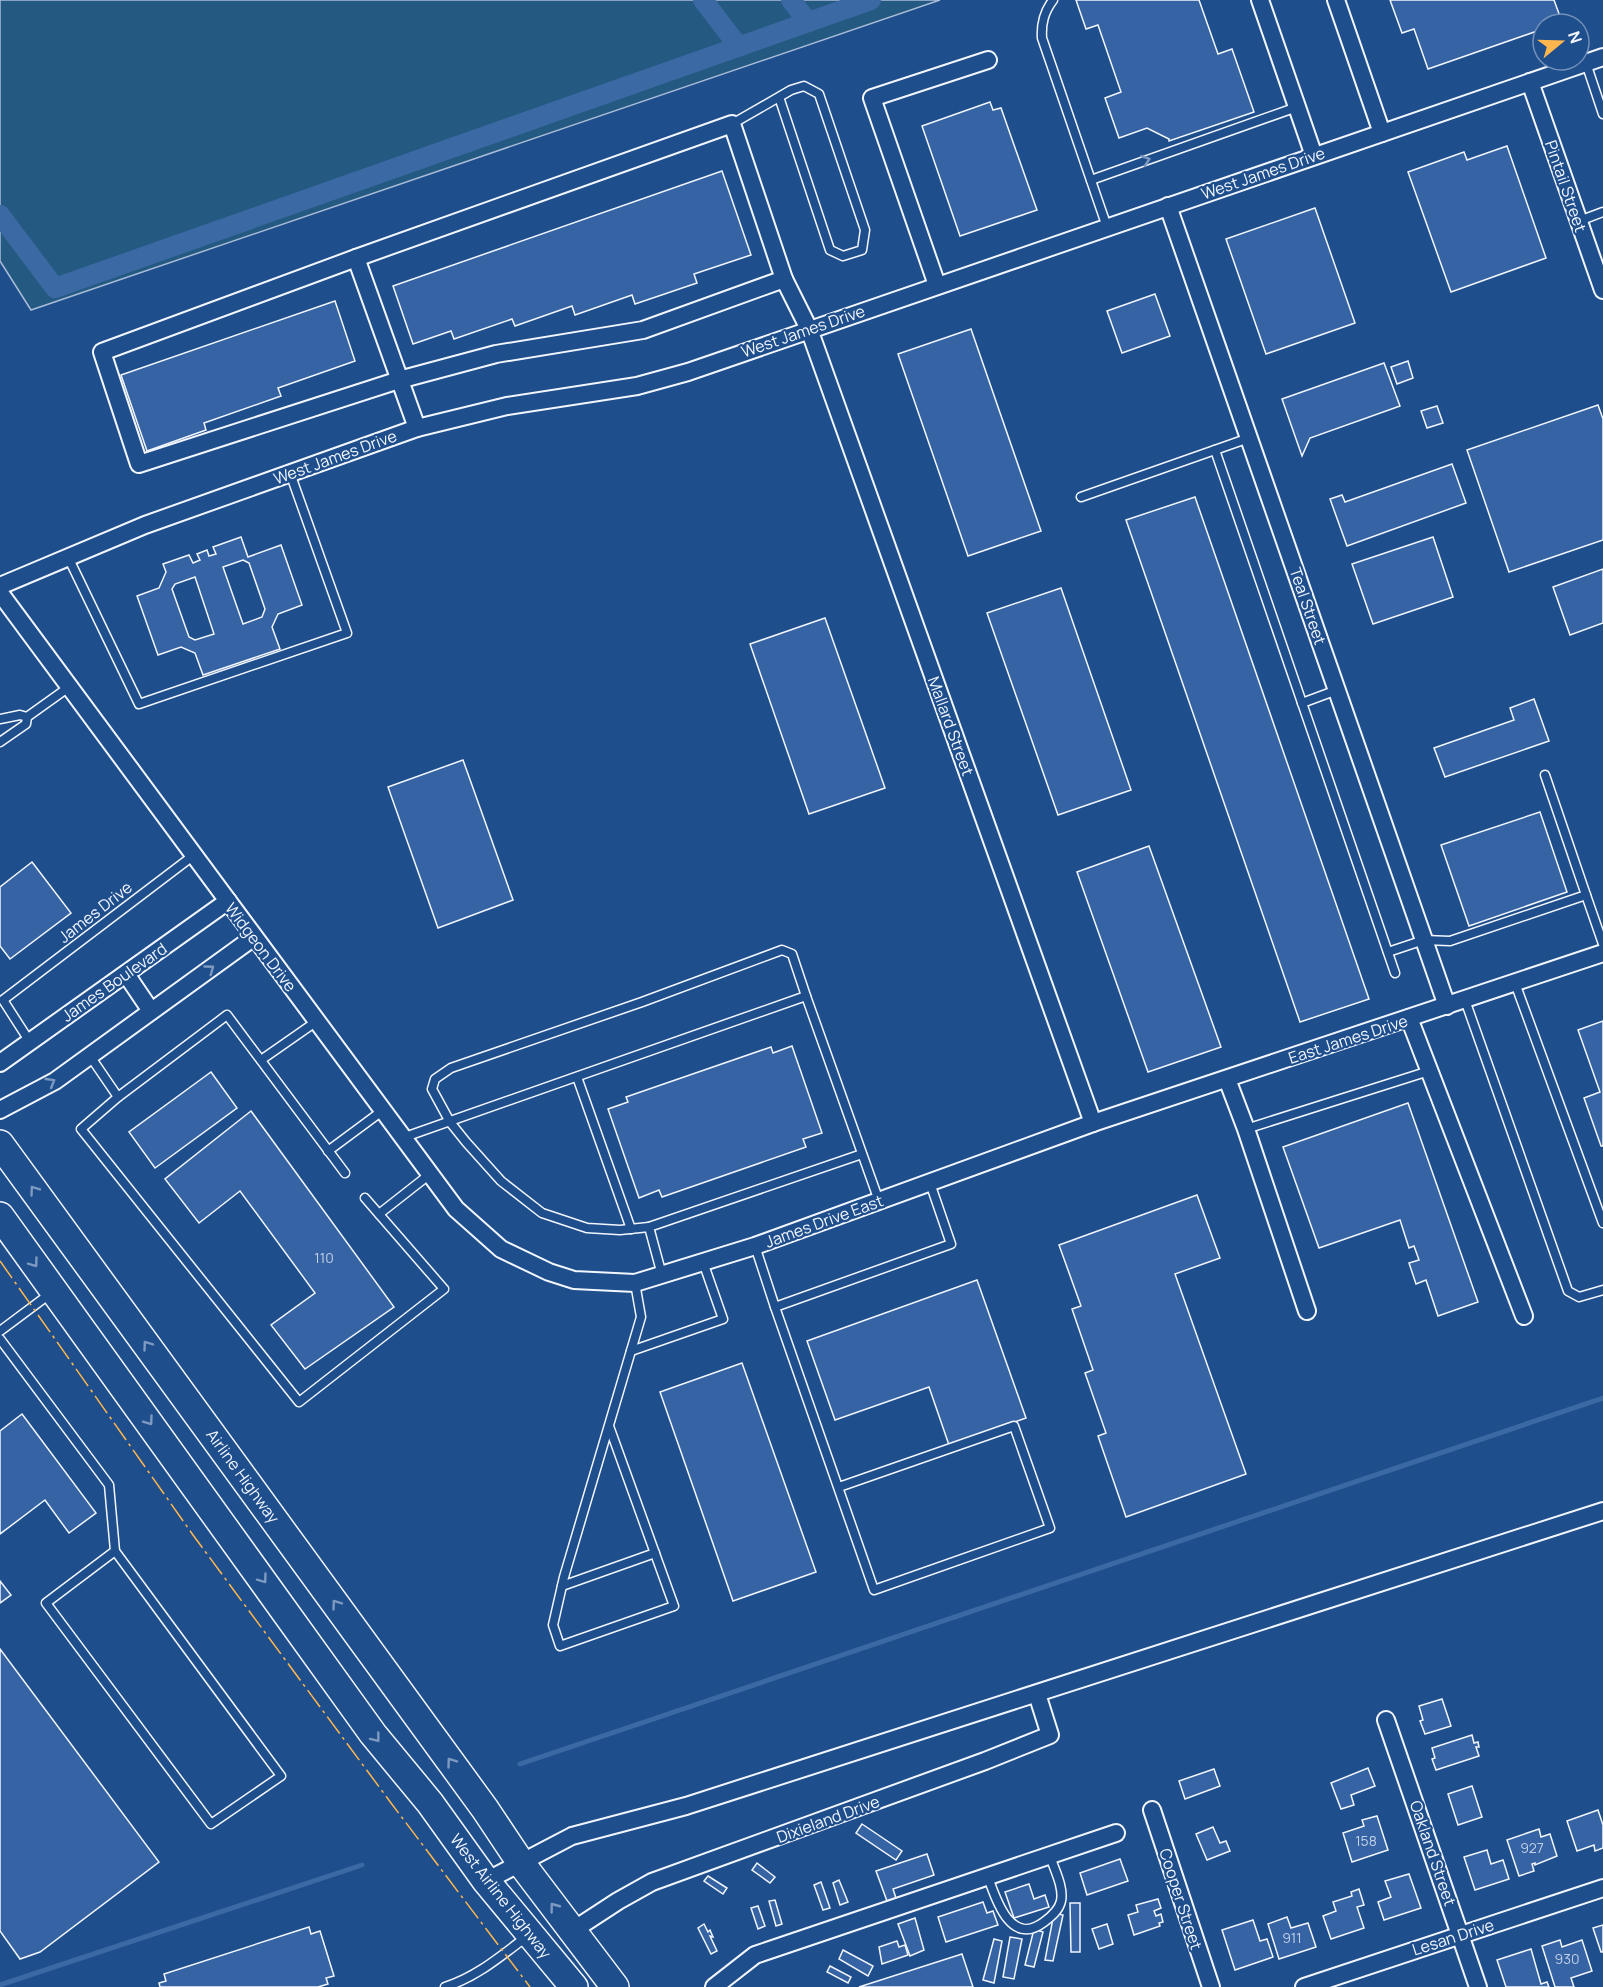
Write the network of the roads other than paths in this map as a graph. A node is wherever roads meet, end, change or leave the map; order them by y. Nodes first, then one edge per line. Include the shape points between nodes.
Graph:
1 (1053, 0) edge
2 (1260, 0) edge
3 (1336, 0) edge
4 (988, 60) dead end
5 (1559, 72) edge
6 (1589, 72) edge
7 (1530, 82) junction
8 (779, 97) junction
9 (1297, 107) junction
10 (1603, 114) edge
11 (732, 124) junction
12 (1382, 133) junction
13 (1314, 156) junction
14 (1091, 180) junction
15 (1168, 206) junction
16 (1603, 212) edge
17 (1579, 221) junction
18 (1107, 227) junction
19 (356, 258) junction
20 (784, 279) junction
21 (938, 285) junction
22 (1603, 290) edge
23 (809, 329) junction
24 (399, 380) junction
25 (417, 428) junction
26 (1249, 438) junction
27 (1215, 450) junction
28 (290, 473) junction
29 (1081, 497) dead end
30 (68, 557) junction
31 (0, 586) edge
32 (0, 593) edge
33 (69, 687) junction
34 (1337, 690) junction
35 (1302, 703) junction
36 (27, 717) junction
37 (0, 719) edge
38 (0, 742) edge
39 (1545, 775) dead end
40 (194, 855) junction
41 (1586, 895) junction
42 (228, 901) junction
43 (254, 937) junction
44 (1424, 940) junction
45 (1603, 944) edge
46 (1388, 952) junction
47 (1603, 953) edge
48 (1395, 973) dead end
49 (126, 974) junction
50 (1515, 983) junction
51 (806, 996) junction
52 (1465, 1000) junction
53 (1447, 1006) junction
54 (151, 1011) junction
55 (1409, 1018) junction
56 (317, 1021) junction
57 (30, 1042) junction
58 (90, 1056) junction
59 (261, 1060) junction
60 (0, 1063) edge
61 (1429, 1071) junction
62 (577, 1077) junction
63 (1227, 1079) junction
64 (118, 1097) junction
65 (0, 1110) edge
66 (382, 1111) junction
67 (450, 1122) junction
68 (1093, 1124) junction
69 (1246, 1129) junction
70 (402, 1138) junction
71 (0, 1144) edge
72 (328, 1151) junction
73 (862, 1154) junction
74 (345, 1173) dead end
75 (430, 1174) junction
76 (930, 1183) junction
77 (365, 1197) dead end
78 (879, 1202) junction
79 (379, 1214) junction
80 (0, 1216) edge
81 (1603, 1223) edge
82 (649, 1227) junction
83 (631, 1229) junction
84 (755, 1246) junction
85 (703, 1262) junction
86 (549, 1272) joint
87 (662, 1275) junction
88 (635, 1283) junction
89 (1603, 1290) edge
90 (54, 1291) junction
91 (775, 1307) junction
92 (1306, 1311) dead end
93 (1524, 1316) dead end
94 (0, 1331) edge
95 (0, 1339) edge
96 (632, 1351) junction
97 (609, 1426) junction
98 (839, 1487) junction
99 (1603, 1511) edge
100 (114, 1551) junction
101 (655, 1553) junction
102 (562, 1586) junction
103 (1037, 1694) junction
104 (1386, 1720) dead end
105 (1152, 1810) dead end
106 (1116, 1833) dead end
107 (1050, 1856) junction
108 (521, 1863) junction
109 (988, 1877) junction
110 (486, 1881) junction
111 (1603, 1888) edge
112 (572, 1931) junction
113 (1461, 1934) junction
114 (529, 1935) junction
115 (569, 1985) edge
116 (445, 1987) edge
117 (615, 1987) edge
118 (714, 1987) edge
119 (1211, 1987) edge
120 (1304, 1987) edge
121 (1478, 1987) edge

1 - 14 lane via 1041,26 1042,38
2 - 9 street
3 - 12 street
4 - 21 street via 872,98
5 - 7 street, West James Drive
6 - 10 lane
7 - 12 street, West James Drive
7 - 17 street, Pintail Street
8 - 8 lane via 830,249 843,256 862,250 865,230 819,94 804,86
8 - 11 lane
9 - 13 street
14 -> 9 lane
11 - 19 street
11 - 20 street, Mallard Street
12 - 13 street, West James Drive
13 - 15 street, West James Drive
14 - 18 lane
15 - 18 street, West James Drive
15 - 26 street, Teal Street
16 - 17 lane
17 - 22 street, Pintail Street
18 - 21 street, West James Drive
19 - 24 street
19 - 24 street via 102,352 140,464
20 - 23 street, Mallard Street
20 - 24 street via 643,330 496,354
21 - 23 street, West James Drive
23 - 25 street, West James Drive via 637,386 507,406
23 - 68 street, Mallard Street
24 - 25 street
25 - 28 street, West James Drive
26 - 27 lane
26 - 34 street, Teal Street
27 - 29 lane
27 - 35 lane
28 - 30 street, West James Drive
28 - 30 lane via 346,633 139,704
30 - 31 street, West James Drive
32 - 33 street, Widgeon Drive
33 - 36 lane
33 - 40 street, Widgeon Drive
34 - 35 lane
34 - 44 street, Teal Street
35 - 46 lane
36 - 37 lane
36 - 38 lane via 26,724
39 - 41 lane
40 - 42 street, Widgeon Drive
40 - 57 lane, James Drive via 3,1000
41 - 44 lane via 1450,940
41 - 45 lane
42 - 43 street, Widgeon Drive
42 - 49 street, James Boulevard
54 -> 43 street
43 - 56 street, Widgeon Drive
44 - 46 lane
44 - 53 street, Teal Street
46 - 48 lane
47 - 50 street, East James Drive
49 - 54 street
49 - 57 street, James Boulevard
50 - 52 street, East James Drive
50 - 81 lane
51 - 62 lane
51 - 67 lane via 792,954 782,950 451,1068 435,1079 432,1089
51 - 73 lane
52 - 53 street, East James Drive
52 - 89 lane via 1568,1291 1579,1298
53 - 55 street, East James Drive
54 - 58 street
55 - 61 street
55 - 63 street, East James Drive
56 - 59 lane
56 - 66 street, Widgeon Drive
57 - 60 street, James Boulevard
58 - 64 lane
65 -> 58 street via 55,1081
59 - 64 lane via 227,1015
59 - 72 lane
61 - 69 lane
61 - 93 street
62 - 67 lane
62 - 83 lane
63 - 68 street, East James Drive
63 - 69 street
64 - 79 lane via 81,1128 299,1402 444,1289
66 - 70 street, Widgeon Drive
66 - 72 lane
67 - 70 lane
67 - 83 lane via 501,1181 542,1213 587,1228
68 - 76 street, James Drive East
69 - 92 street
70 - 75 street, Widgeon Drive
108 -> 71 highway, Airline Highway
72 - 74 lane
73 - 78 lane
73 - 82 lane
75 - 79 lane
75 - 86 street, Widgeon Drive via 456,1209 501,1250
76 - 78 street, James Drive East
76 - 91 lane via 951,1244
77 - 79 lane
78 - 84 street, James Drive East
80 -> 90 highway
82 - 83 lane
82 - 87 lane
84 - 85 street, James Drive East
84 - 91 lane
85 - 87 street, James Drive East
85 - 96 lane via 723,1319
86 - 88 street, James Drive East via 574,1280
87 - 88 street, James Drive East
88 - 96 lane via 641,1317
90 - 94 lane
90 -> 110 highway, West Airline Highway via 373,1734 430,1803
91 - 98 lane
95 - 100 lane via 109,1485
96 - 97 lane
97 - 101 lane
97 - 102 lane
98 - 98 lane via 874,1590 1050,1528 1014,1426
99 - 103 street
100 - 100 lane via 281,1776 212,1824 46,1603
101 - 102 lane
101 - 102 lane via 674,1606 560,1646 553,1625
103 - 108 street via 686,1806 572,1836
103 - 112 street, Dixieland Drive via 1050,1735 652,1882
104 - 113 street, Oakland Street
105 - 119 street, Cooper Street
106 - 107 street
107 - 109 street
107 - 109 lane via 1062,1894 1061,1903 1039,1926 1015,1927 997,1903
108 - 110 street
112 -> 108 highway
109 - 118 street via 755,1955
110 - 114 highway, West Airline Highway
111 - 113 street, Lesan Drive
112 - 117 highway
113 - 120 street, Lesan Drive
113 - 121 street, Oakland Street
114 - 115 highway, West Airline Highway
114 - 116 lane via 481,1971

